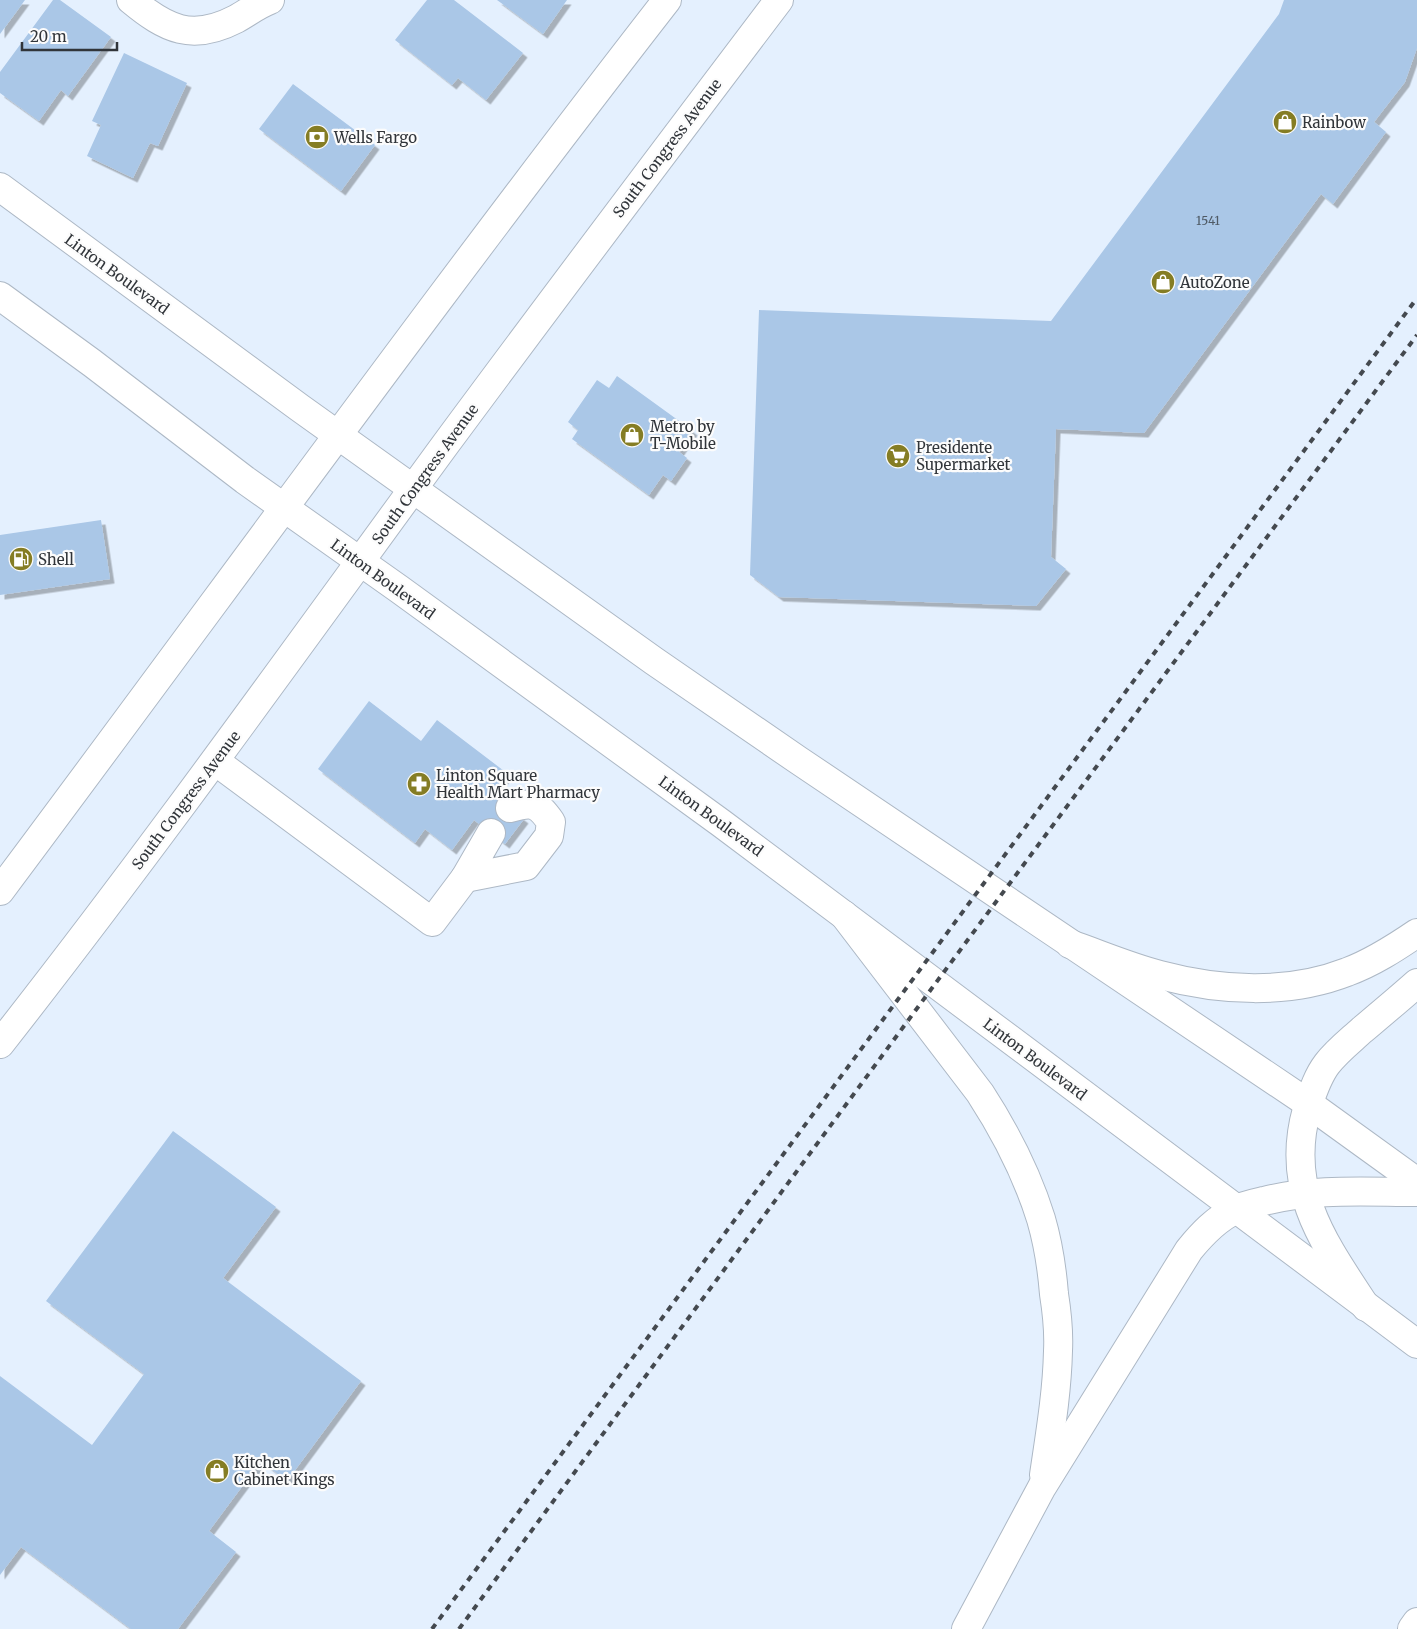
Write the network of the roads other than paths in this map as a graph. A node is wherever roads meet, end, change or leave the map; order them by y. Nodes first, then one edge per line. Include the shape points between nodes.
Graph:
1 (131, 0) edge
2 (270, 0) edge
3 (667, 0) edge
4 (779, 0) edge
5 (0, 188) edge
6 (0, 296) edge
7 (338, 435) junction
8 (413, 489) junction
9 (283, 507) junction
10 (360, 562) junction
11 (215, 761) junction
12 (510, 808) dead end
13 (491, 833) dead end
14 (465, 878) junction
15 (0, 891) edge
16 (844, 915) junction
17 (1417, 933) edge
18 (1070, 944) junction
19 (1417, 983) edge
20 (0, 1044) edge
21 (1309, 1104) junction
22 (1417, 1182) edge
23 (1417, 1192) edge
24 (1304, 1193) junction
25 (1236, 1209) junction
26 (1366, 1308) junction
27 (1417, 1344) edge
28 (1042, 1487) junction
29 (1417, 1622) edge
30 (966, 1629) edge
31 (1412, 1629) edge

1 - 2 main road via 168,26 191,31 214,28
3 - 7 main road
4 - 8 main road, South Congress Avenue
5 - 7 main road, Linton Boulevard
6 - 9 main road, Linton Boulevard
7 - 8 main road, Linton Boulevard
7 - 9 main road
8 - 10 main road, South Congress Avenue
8 - 18 main road, Linton Boulevard via 735,717
9 - 10 main road, Linton Boulevard
9 - 15 main road
10 - 11 main road, South Congress Avenue
10 - 16 main road, Linton Boulevard
11 - 14 main road via 432,922
11 - 20 main road, South Congress Avenue
12 - 14 main road via 527,803 542,809 551,822 549,836 526,866
13 - 14 main road
16 - 25 main road, Linton Boulevard
16 - 28 main road via 980,1093 1028,1182 1051,1264 1058,1349 1052,1425
17 - 18 main road via 1376,959 1347,972 1308,982 1257,989 1159,975
18 - 21 main road, Linton Boulevard
19 - 21 main road via 1326,1065
21 - 22 main road, Linton Boulevard
21 - 24 main road via 1301,1130
23 - 24 main road
24 - 25 main road
24 - 26 main road via 1316,1225
25 - 26 main road, Linton Boulevard
25 - 28 main road via 1208,1228 1190,1250
26 - 27 main road, Linton Boulevard
28 - 30 main road
29 - 31 main road

